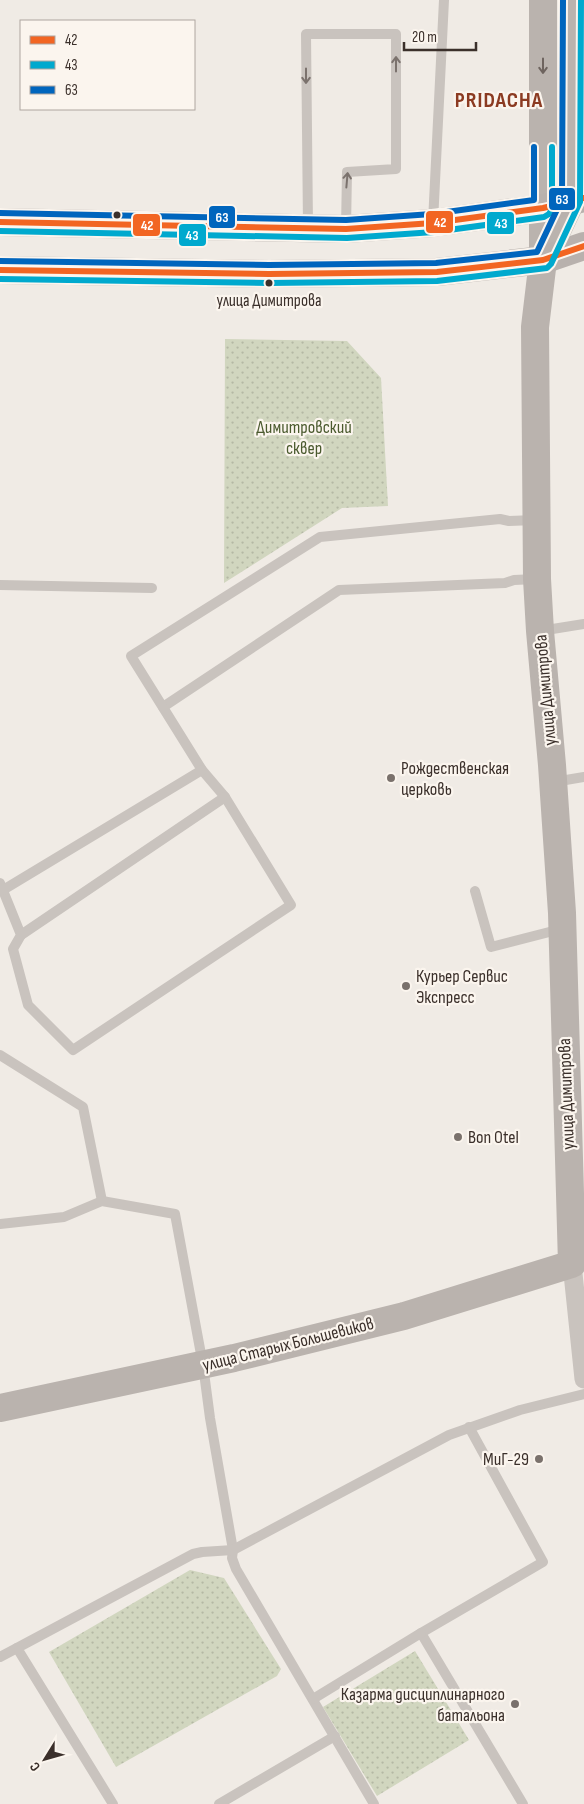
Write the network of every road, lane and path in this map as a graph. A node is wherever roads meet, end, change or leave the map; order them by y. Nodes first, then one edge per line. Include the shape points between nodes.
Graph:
1 (444, 0) edge
2 (543, 0) edge
3 (572, 0) edge
4 (572, 96) junction
5 (584, 121) edge
6 (577, 199) edge
7 (543, 208) junction
8 (0, 222) edge
9 (433, 223) junction
10 (308, 228) junction
11 (346, 229) junction
12 (584, 246) edge
13 (544, 260) junction
14 (0, 270) edge
15 (536, 520) junction
16 (537, 579) junction
17 (0, 585) edge
18 (152, 588) dead end
19 (584, 624) edge
20 (540, 631) junction
21 (163, 707) junction
22 (202, 770) junction
23 (584, 777) edge
24 (553, 782) junction
25 (225, 797) junction
26 (1, 887) edge
27 (475, 891) dead end
28 (562, 929) junction
29 (21, 935) junction
30 (0, 1055) edge
31 (102, 1202) junction
32 (0, 1224) edge
33 (572, 1264) junction
34 (203, 1364) junction
35 (584, 1379) edge
36 (584, 1394) edge
37 (0, 1408) edge
38 (469, 1427) junction
39 (233, 1550) junction
40 (421, 1633) junction
41 (17, 1648) junction
42 (0, 1657) edge
43 (313, 1700) junction
44 (334, 1736) junction
45 (113, 1804) edge
46 (219, 1804) edge
47 (374, 1804) edge
48 (523, 1804) edge

1 - 9 lane
2 -> 7 street, улица Димитрова
3 - 4 street
4 - 5 street
4 - 6 street
6 - 7 main road
6 - 13 street
7 - 9 main road
7 - 13 street, улица Димитрова
8 - 10 main road
9 - 11 main road
10 - 11 main road
11 -> 10 lane via 348,172 396,169 396,34 306,34
12 - 13 main road
13 - 14 main road via 437,272 269,274
13 - 15 street, улица Димитрова via 535,327
15 - 16 street, улица Димитрова
15 - 21 lane via 500,519 320,537 131,656
16 - 20 street, улица Димитрова
16 - 21 lane via 339,590
17 - 18 lane
19 - 20 lane
20 - 24 street, улица Димитрова
21 - 22 lane
22 - 25 lane
22 - 26 lane
23 - 24 lane
24 - 28 street, улица Димитрова
25 - 29 lane
25 - 29 lane via 290,905 72,1050 28,1005 12,949
26 - 29 lane
27 - 28 lane via 491,946
28 - 33 street, улица Димитрова via 571,1123
30 - 31 lane via 83,1107
31 - 32 lane via 64,1217
31 - 34 lane via 176,1214
33 - 34 street, улица Старых Большевиков via 404,1316
33 - 35 street, улица Димитрова
34 - 37 street, улица Старых Большевиков
34 - 39 lane
36 - 38 lane
38 - 39 lane via 449,1434
38 - 40 lane via 543,1562
39 - 41 lane via 193,1554
39 - 43 lane via 236,1569
40 - 43 lane
40 - 48 lane
41 - 42 lane
41 - 45 lane
43 - 44 lane
44 - 46 lane
44 - 47 lane

